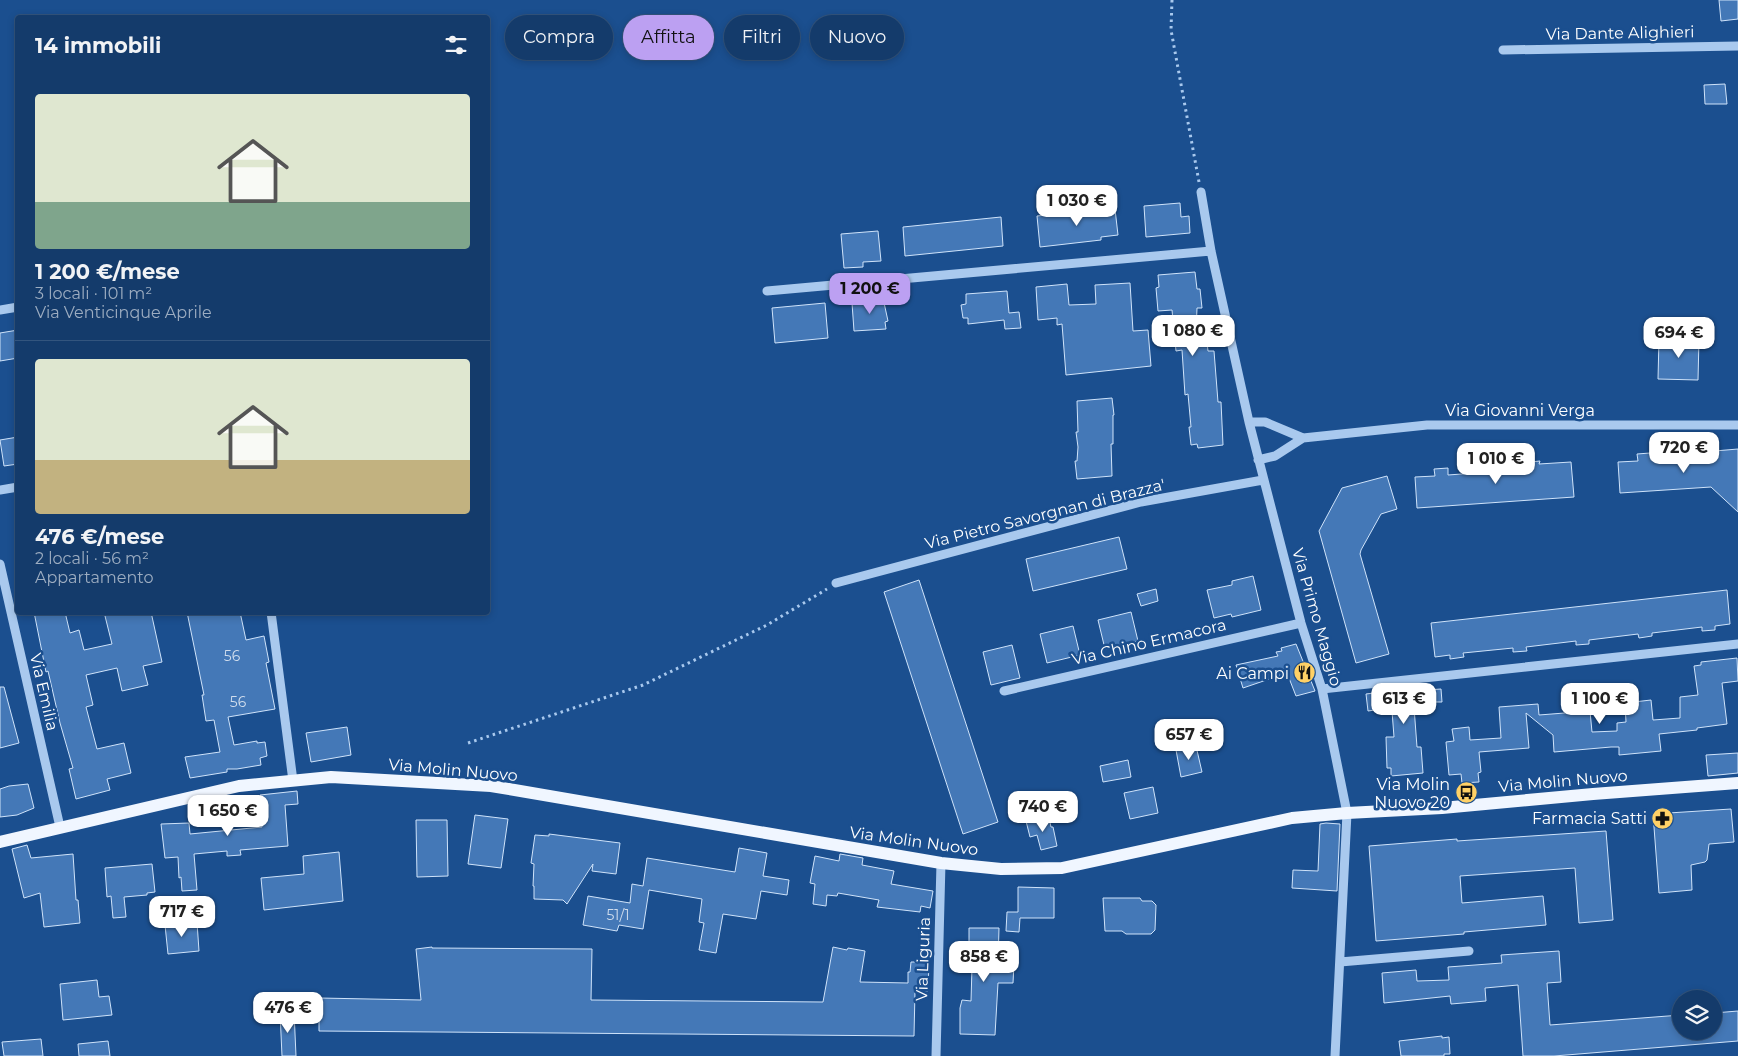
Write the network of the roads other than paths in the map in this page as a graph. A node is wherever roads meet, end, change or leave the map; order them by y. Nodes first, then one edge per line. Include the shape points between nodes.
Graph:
1 (1738, 46) edge
2 (1504, 50) dead end
3 (1201, 192) road end
4 (1211, 251) junction
5 (767, 291) dead end
6 (15, 308) edge
7 (0, 310) edge
8 (1249, 422) junction
9 (1738, 425) edge
10 (1303, 438) junction
11 (1258, 460) junction
12 (1263, 480) junction
13 (15, 488) edge
14 (0, 490) edge
15 (0, 564) edge
16 (836, 584) road end
17 (271, 615) edge
18 (1301, 623) junction
19 (1738, 644) edge
20 (1322, 688) junction
21 (1004, 691) dead end
22 (293, 781) junction
23 (1738, 783) edge
24 (1347, 813) junction
25 (60, 827) junction
26 (0, 842) edge
27 (941, 863) junction
28 (1469, 951) dead end
29 (1340, 962) junction
30 (936, 1056) edge
31 (1335, 1056) edge

1 - 2 street, Via Dante Alighieri
3 - 4 street, Via Primo Maggio
4 - 5 street
4 - 8 street, Via Primo Maggio
6 - 7 street
8 - 10 street, Via Giovanni Verga via 1265,422
8 - 11 street, Via Primo Maggio
9 - 10 street, Via Giovanni Verga via 1427,425
10 - 11 street, Via Giovanni Verga via 1276,456
11 - 12 street, Via Primo Maggio
12 - 16 street, Via Pietro Savorgnan di Brazza' via 1141,502
12 - 18 street, Via Primo Maggio
13 - 14 street
15 - 25 street, Via Emilia
17 - 22 street
18 - 20 street, Via Primo Maggio
18 - 21 street, Via Chino Ermacora
19 - 20 street
20 - 24 street, Via Primo Maggio
22 - 25 main road, Via Molin Nuovo via 239,786
22 - 27 main road, Via Molin Nuovo via 331,777 491,786
23 - 24 main road, Via Molin Nuovo
24 - 27 main road, Via Molin Nuovo via 1292,818 1062,868 1001,869
24 - 29 street, Via Primo Maggio
25 - 26 main road, Via Molin Nuovo
27 - 30 street, Via Liguria
28 - 29 street
29 - 31 street, Via Primo Maggio

